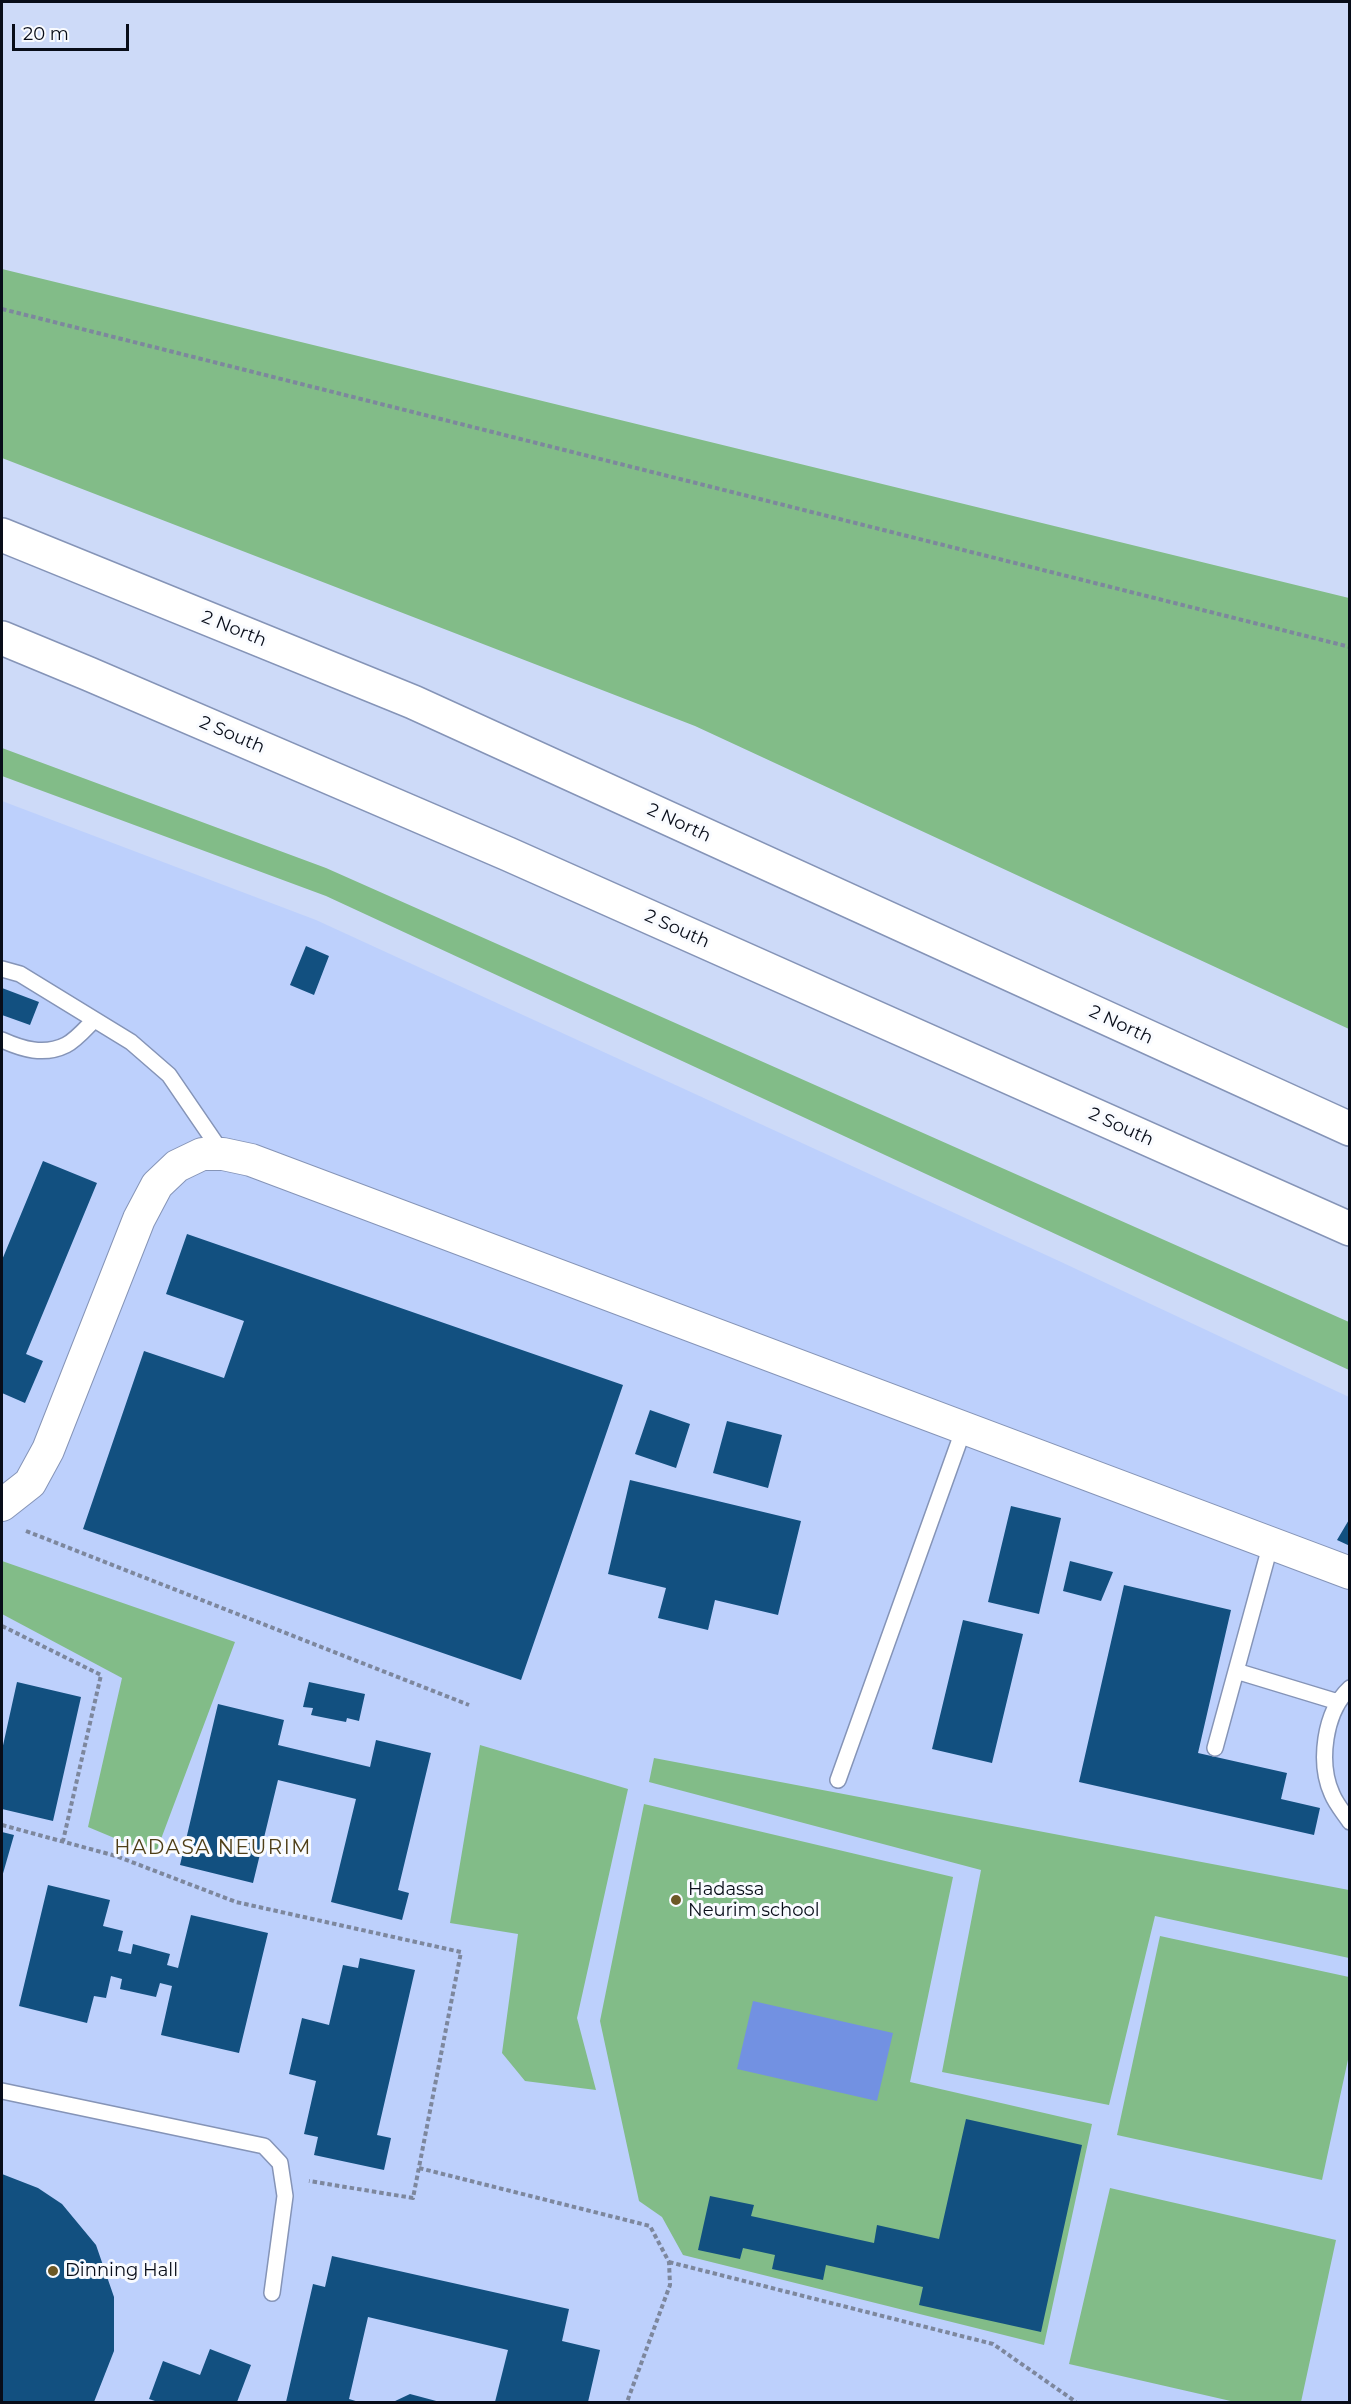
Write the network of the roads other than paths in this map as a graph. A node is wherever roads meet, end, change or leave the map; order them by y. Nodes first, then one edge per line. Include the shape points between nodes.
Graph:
1 (2, 535) edge
2 (2, 638) edge
3 (2, 969) edge
4 (94, 1020) junction
5 (2, 1040) edge
6 (1350, 1129) edge
7 (223, 1154) junction
8 (1350, 1229) edge
9 (964, 1428) junction
10 (2, 1505) edge
11 (1270, 1543) junction
12 (1350, 1573) edge
13 (1236, 1671) junction
14 (1350, 1688) edge
15 (1338, 1702) junction
16 (1215, 1748) dead end
17 (838, 1780) dead end
18 (1350, 1822) edge
19 (2, 2091) edge
20 (272, 2293) dead end

1 - 6 highway, 2 North via 412,702
2 - 8 highway, 2 South via 508,854
3 - 4 lane via 20,974
4 - 5 lane via 66,1045 44,1051 23,1049
4 - 7 lane via 130,1042 169,1075
7 - 9 street via 251,1160
7 - 10 street via 202,1154 177,1166 157,1185 139,1219 48,1450 30,1483
9 - 11 street
9 - 17 lane
11 - 12 street
11 - 13 lane
13 - 15 lane
13 - 16 lane
14 - 15 lane
15 - 18 lane via 1326,1744 1325,1772 1332,1794
19 - 20 lane via 264,2146 280,2163 285,2196

